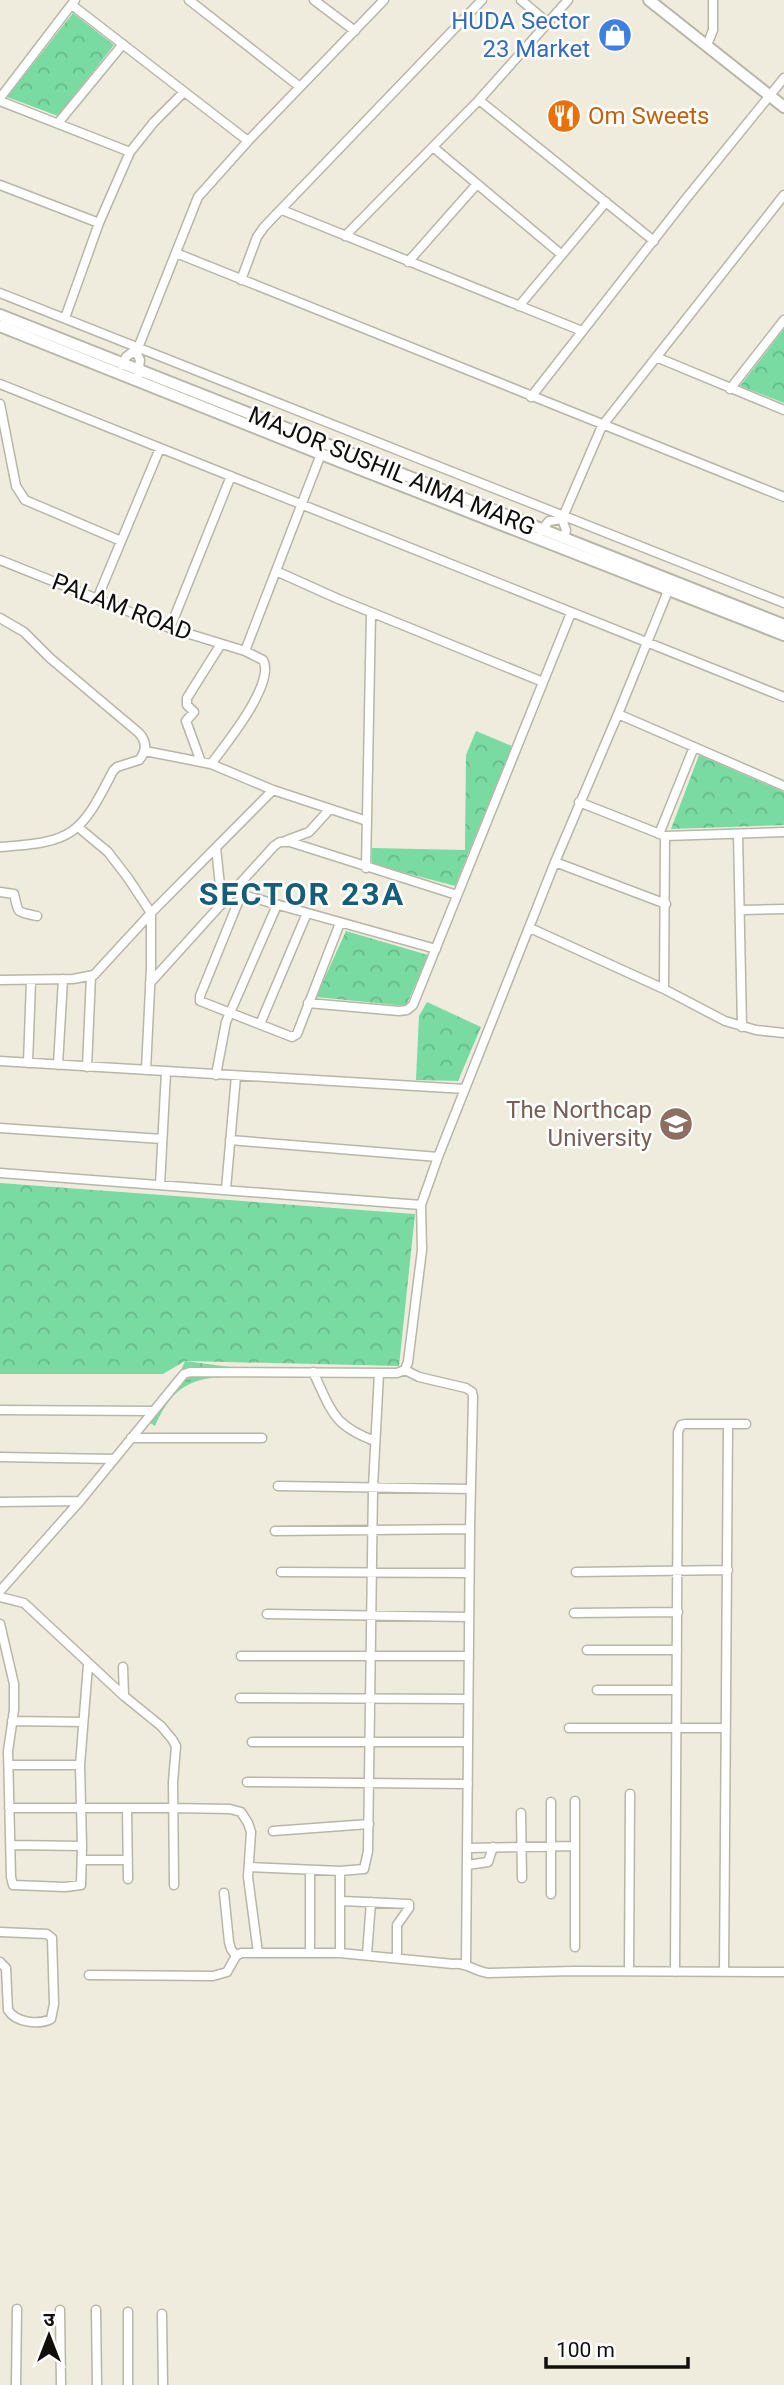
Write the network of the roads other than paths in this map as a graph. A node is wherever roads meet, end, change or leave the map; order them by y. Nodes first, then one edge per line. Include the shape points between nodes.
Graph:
1 (189, 0) edge
2 (314, 0) edge
3 (384, 0) edge
4 (482, 0) edge
5 (521, 0) edge
6 (568, 0) edge
7 (649, 0) edge
8 (713, 0) edge
9 (74, 3) edge
10 (548, 23) junction
11 (355, 31) junction
12 (123, 44) junction
13 (707, 45) junction
14 (784, 78) edge
15 (300, 87) junction
16 (184, 92) junction
17 (769, 95) junction
18 (0, 99) edge
19 (479, 100) junction
20 (784, 107) edge
21 (58, 123) junction
22 (248, 141) junction
23 (433, 147) junction
24 (130, 152) junction
25 (477, 184) junction
26 (0, 186) edge
27 (784, 195) edge
28 (606, 202) junction
29 (780, 206) edge
30 (282, 210) junction
31 (99, 223) junction
32 (345, 236) junction
33 (654, 241) junction
34 (176, 254) junction
35 (562, 255) junction
36 (408, 262) junction
37 (241, 280) junction
38 (0, 293) edge
39 (519, 306) junction
40 (0, 315) edge
41 (65, 318) junction
42 (784, 320) edge
43 (0, 326) edge
44 (582, 331) junction
45 (137, 350) junction
46 (656, 356) junction
47 (120, 369) junction
48 (138, 375) junction
49 (0, 384) edge
50 (730, 389) junction
51 (531, 397) junction
52 (0, 404) edge
53 (784, 410) edge
54 (602, 426) junction
55 (160, 448) junction
56 (321, 454) junction
57 (231, 476) junction
58 (784, 497) edge
59 (302, 505) junction
60 (562, 517) junction
61 (541, 531) junction
62 (564, 539) junction
63 (121, 541) junction
64 (0, 560) edge
65 (276, 571) junction
66 (670, 585) junction
67 (97, 599) junction
68 (784, 603) edge
69 (371, 613) junction
70 (571, 613) junction
71 (0, 618) edge
72 (784, 625) edge
73 (170, 628) junction
74 (784, 635) edge
75 (647, 643) junction
76 (221, 644) junction
77 (245, 651) junction
78 (543, 682) junction
79 (784, 697) edge
80 (618, 714) junction
81 (694, 747) junction
82 (145, 751) junction
83 (201, 762) junction
84 (211, 764) junction
85 (784, 786) edge
86 (273, 790) junction
87 (579, 802) junction
88 (330, 809) junction
89 (367, 821) junction
90 (78, 827) junction
91 (784, 832) edge
92 (738, 834) junction
93 (662, 835) junction
94 (283, 842) junction
95 (0, 847) edge
96 (216, 848) junction
97 (555, 862) junction
98 (366, 868) junction
99 (0, 892) edge
100 (237, 894) junction
101 (457, 895) junction
102 (222, 904) junction
103 (666, 904) junction
104 (277, 905) junction
105 (740, 909) junction
106 (784, 909) edge
107 (307, 913) junction
108 (150, 914) junction
109 (37, 916) dead end
110 (340, 923) junction
111 (530, 928) junction
112 (436, 949) junction
113 (91, 976) junction
114 (63, 979) junction
115 (0, 981) edge
116 (31, 981) junction
117 (150, 983) junction
118 (664, 989) junction
119 (307, 1003) junction
120 (229, 1013) junction
121 (260, 1024) junction
122 (742, 1027) junction
123 (784, 1032) edge
124 (0, 1061) edge
125 (28, 1063) junction
126 (58, 1065) junction
127 (87, 1067) junction
128 (146, 1070) junction
129 (166, 1072) junction
130 (216, 1075) junction
131 (236, 1076) junction
132 (465, 1089) junction
133 (0, 1128) edge
134 (162, 1139) junction
135 (230, 1140) junction
136 (438, 1157) junction
137 (0, 1173) edge
138 (160, 1185) junction
139 (226, 1189) junction
140 (421, 1205) junction
141 (405, 1370) junction
142 (313, 1372) junction
143 (379, 1373) junction
144 (0, 1410) edge
145 (152, 1411) junction
146 (728, 1424) junction
147 (746, 1424) dead end
148 (131, 1438) junction
149 (262, 1438) dead end
150 (375, 1441) junction
151 (0, 1457) edge
152 (114, 1460) junction
153 (278, 1486) dead end
154 (373, 1486) junction
155 (471, 1489) junction
156 (80, 1501) junction
157 (0, 1502) edge
158 (470, 1530) junction
159 (275, 1531) dead end
160 (372, 1532) junction
161 (678, 1570) junction
162 (728, 1570) junction
163 (281, 1572) dead end
164 (372, 1572) junction
165 (576, 1572) dead end
166 (469, 1573) junction
167 (0, 1591) edge
168 (0, 1597) edge
169 (678, 1612) junction
170 (267, 1614) dead end
171 (371, 1614) junction
172 (574, 1614) dead end
173 (469, 1617) junction
174 (0, 1624) edge
175 (587, 1650) dead end
176 (677, 1650) junction
177 (241, 1656) dead end
178 (468, 1656) junction
179 (371, 1657) junction
180 (89, 1665) junction
181 (123, 1668) dead end
182 (597, 1690) dead end
183 (676, 1690) junction
184 (124, 1696) junction
185 (240, 1698) dead end
186 (370, 1699) junction
187 (468, 1699) junction
188 (12, 1721) junction
189 (83, 1721) junction
190 (569, 1728) dead end
191 (676, 1728) junction
192 (726, 1728) junction
193 (253, 1742) dead end
194 (468, 1742) junction
195 (370, 1744) junction
196 (9, 1765) junction
197 (80, 1765) junction
198 (247, 1782) dead end
199 (4, 1783) edge
200 (468, 1784) junction
201 (369, 1785) junction
202 (631, 1794) dead end
203 (575, 1801) dead end
204 (551, 1802) dead end
205 (9, 1808) junction
206 (80, 1808) junction
207 (127, 1808) junction
208 (173, 1808) junction
209 (521, 1812) dead end
210 (369, 1824) junction
211 (273, 1831) dead end
212 (11, 1845) junction
213 (82, 1846) junction
214 (551, 1846) junction
215 (575, 1846) junction
216 (467, 1847) junction
217 (493, 1847) junction
218 (521, 1847) junction
219 (82, 1860) junction
220 (128, 1860) junction
221 (467, 1865) junction
222 (249, 1867) junction
223 (310, 1870) junction
224 (340, 1871) junction
225 (522, 1878) dead end
226 (128, 1879) dead end
227 (174, 1885) dead end
228 (224, 1893) dead end
229 (551, 1894) dead end
230 (342, 1901) junction
231 (371, 1902) junction
232 (0, 1933) edge
233 (575, 1947) dead end
234 (310, 1952) junction
235 (258, 1953) junction
236 (341, 1953) junction
237 (367, 1954) junction
238 (236, 1956) junction
239 (397, 1957) junction
240 (0, 1962) edge
241 (466, 1965) junction
242 (629, 1971) junction
243 (675, 1972) junction
244 (724, 1972) junction
245 (784, 1972) edge
246 (89, 1975) dead end
247 (17, 2309) dead end
248 (60, 2310) dead end
249 (96, 2310) dead end
250 (128, 2312) dead end
251 (162, 2314) dead end
252 (16, 2385) edge
253 (61, 2385) edge
254 (97, 2385) edge
255 (128, 2385) edge
256 (163, 2385) edge

1 - 15 street
2 - 11 street
3 - 11 street
4 - 30 street
5 - 10 street
6 - 10 street
7 - 13 street
8 - 13 street via 713,30
9 - 12 street
9 - 18 street
10 - 19 street
11 - 15 street
12 - 16 street
12 - 21 street
13 - 17 street
14 - 17 street
15 - 22 street
16 - 22 street
16 - 24 street
17 - 20 street
17 - 33 street
18 - 21 street
19 - 23 street
19 - 28 street
21 - 24 street
22 - 34 street via 198,197
23 - 25 street
23 - 32 street
24 - 31 street
25 - 35 street
25 - 36 street
26 - 31 street
27 - 29 street
28 - 33 street
28 - 35 street
29 - 46 street
30 - 32 street
30 - 37 street via 257,237
31 - 41 street
32 - 36 street
33 - 44 street
34 - 37 street
34 - 45 street
35 - 39 street
36 - 39 street
37 - 51 street
38 - 41 street
39 - 44 street
40 - 47 street, MAJOR SUSHIL AIMA MARG
41 - 45 street
42 - 50 street
43 - 47 street, MAJOR SUSHIL AIMA MARG
44 - 51 street
45 - 47 street
45 - 48 street via 141,360
45 - 60 street
46 - 50 street
46 - 54 street
47 - 48 street, MAJOR SUSHIL AIMA MARG
48 - 56 street, MAJOR SUSHIL AIMA MARG
48 - 61 street, MAJOR SUSHIL AIMA MARG
49 - 55 street
50 - 53 street
51 - 54 street
52 - 63 street via 16,486 25,500
54 - 58 street
54 - 60 street
55 - 57 street
55 - 63 street
56 - 59 street
56 - 66 street, MAJOR SUSHIL AIMA MARG
57 - 59 street
57 - 73 street
59 - 65 street
59 - 70 street
60 - 61 street via 548,521
60 - 62 street
60 - 68 street
61 - 62 street, MAJOR SUSHIL AIMA MARG
62 - 66 street, MAJOR SUSHIL AIMA MARG
63 - 67 street
64 - 67 street, PALAM ROAD
65 - 69 street
65 - 77 street
66 - 72 street, MAJOR SUSHIL AIMA MARG
66 - 74 street, MAJOR SUSHIL AIMA MARG
66 - 75 street
67 - 73 street, PALAM ROAD
69 - 78 street
69 - 89 street
70 - 75 street
70 - 78 street
71 - 82 street via 24,632 139,733
73 - 76 street, PALAM ROAD
75 - 79 street
75 - 80 street
76 - 77 street, PALAM ROAD
76 - 83 street via 187,698 194,712 186,721
77 - 84 street via 263,660 266,670 249,710
78 - 101 street
80 - 81 street
80 - 87 street
81 - 85 street
81 - 93 street
82 - 83 street
82 - 90 street via 139,760 113,771
83 - 84 street
84 - 86 street
86 - 88 street
86 - 96 street
87 - 93 street
87 - 97 street
88 - 89 street
88 - 94 street via 309,832
89 - 98 street
90 - 95 street via 46,843
90 - 108 street via 113,859
91 - 92 street
92 - 93 street
92 - 105 street
93 - 103 street
94 - 98 street
94 - 100 street via 274,846
96 - 102 street
96 - 108 street
97 - 103 street
97 - 111 street
98 - 101 street
99 - 109 street via 14,894 19,911
100 - 102 street
100 - 104 street
100 - 120 street via 199,998
101 - 112 street
102 - 117 street
103 - 118 street
104 - 107 street
104 - 120 street
105 - 106 street
105 - 122 street
107 - 110 street
107 - 121 street
108 - 113 street
108 - 117 street
110 - 112 street
110 - 119 street
111 - 118 street
111 - 132 street
112 - 119 street via 407,1010
113 - 114 street
113 - 127 street
114 - 116 street
114 - 126 street
115 - 116 street
116 - 125 street
117 - 128 street
118 - 122 street
119 - 121 street via 295,1037
120 - 121 street
120 - 130 street
122 - 123 street
124 - 125 street
125 - 126 street
126 - 127 street
127 - 128 street
128 - 129 street
129 - 130 street
129 - 134 street
130 - 131 street
131 - 132 street
131 - 135 street
132 - 136 street
133 - 134 street
134 - 138 street
135 - 136 street
135 - 139 street
136 - 140 street
137 - 138 street
138 - 139 street
139 - 140 street
140 - 141 street via 421,1269
141 - 143 street
141 - 155 street via 472,1392
142 - 143 street
142 - 145 street via 190,1372 180,1377
142 - 150 street via 339,1422
143 - 150 street
144 - 145 street
145 - 148 street
146 - 147 street
146 - 161 street via 685,1424 679,1429
146 - 162 street
148 - 149 street
148 - 152 street
150 - 154 street
151 - 152 street
152 - 156 street
153 - 154 street
154 - 155 street
154 - 160 street
155 - 158 street
156 - 157 street
156 - 167 street
158 - 160 street
158 - 166 street
159 - 160 street
160 - 164 street
161 - 162 street
161 - 165 street
161 - 169 street
162 - 192 street
163 - 164 street
164 - 166 street
164 - 171 street
166 - 173 street
168 - 180 street via 24,1604
169 - 172 street
169 - 176 street
170 - 171 street
171 - 173 street
171 - 179 street
173 - 178 street
174 - 188 street via 14,1684
175 - 176 street
176 - 183 street
177 - 179 street
178 - 179 street
178 - 187 street
179 - 186 street
180 - 184 street
180 - 189 street
181 - 184 street
182 - 183 street
183 - 191 street
184 - 208 street via 173,1739
185 - 186 street
186 - 187 street
186 - 195 street
187 - 194 street
188 - 189 street
188 - 196 street
189 - 197 street
190 - 191 street
191 - 192 street
191 - 243 street
192 - 244 street
193 - 195 street
194 - 195 street
194 - 200 street
195 - 201 street
196 - 197 street
196 - 199 street
197 - 206 street
198 - 201 street
199 - 205 street
200 - 201 street
200 - 216 street
201 - 210 street
202 - 242 street
203 - 215 street
204 - 214 street
205 - 206 street
205 - 212 street
206 - 207 street
206 - 213 street
207 - 208 street
207 - 220 street
208 - 222 street via 241,1812 251,1832
208 - 227 street
209 - 218 street
210 - 211 street
210 - 224 street via 365,1869
212 - 213 street
212 - 219 street via 13,1885 77,1887 81,1885
213 - 219 street
214 - 215 street
214 - 218 street
214 - 229 street
215 - 233 street
216 - 217 street
216 - 221 street
217 - 218 street
217 - 221 street via 488,1862
218 - 225 street
219 - 220 street
220 - 226 street
221 - 241 street
222 - 223 street
222 - 235 street
223 - 224 street
223 - 234 street
224 - 230 street
228 - 238 street via 229,1942
230 - 231 street
230 - 236 street
231 - 237 street
231 - 239 street via 410,1906 397,1924
232 - 240 street via 47,1934 52,1938 51,2018 24,2021 12,2015 6,1968
234 - 235 street
234 - 236 street
235 - 238 street
236 - 237 street
237 - 239 street
238 - 246 street via 222,1974
239 - 241 street
241 - 242 street via 488,1973
242 - 243 street
243 - 244 street
244 - 245 street
247 - 252 street
248 - 253 street
249 - 254 street
250 - 255 street
251 - 256 street

